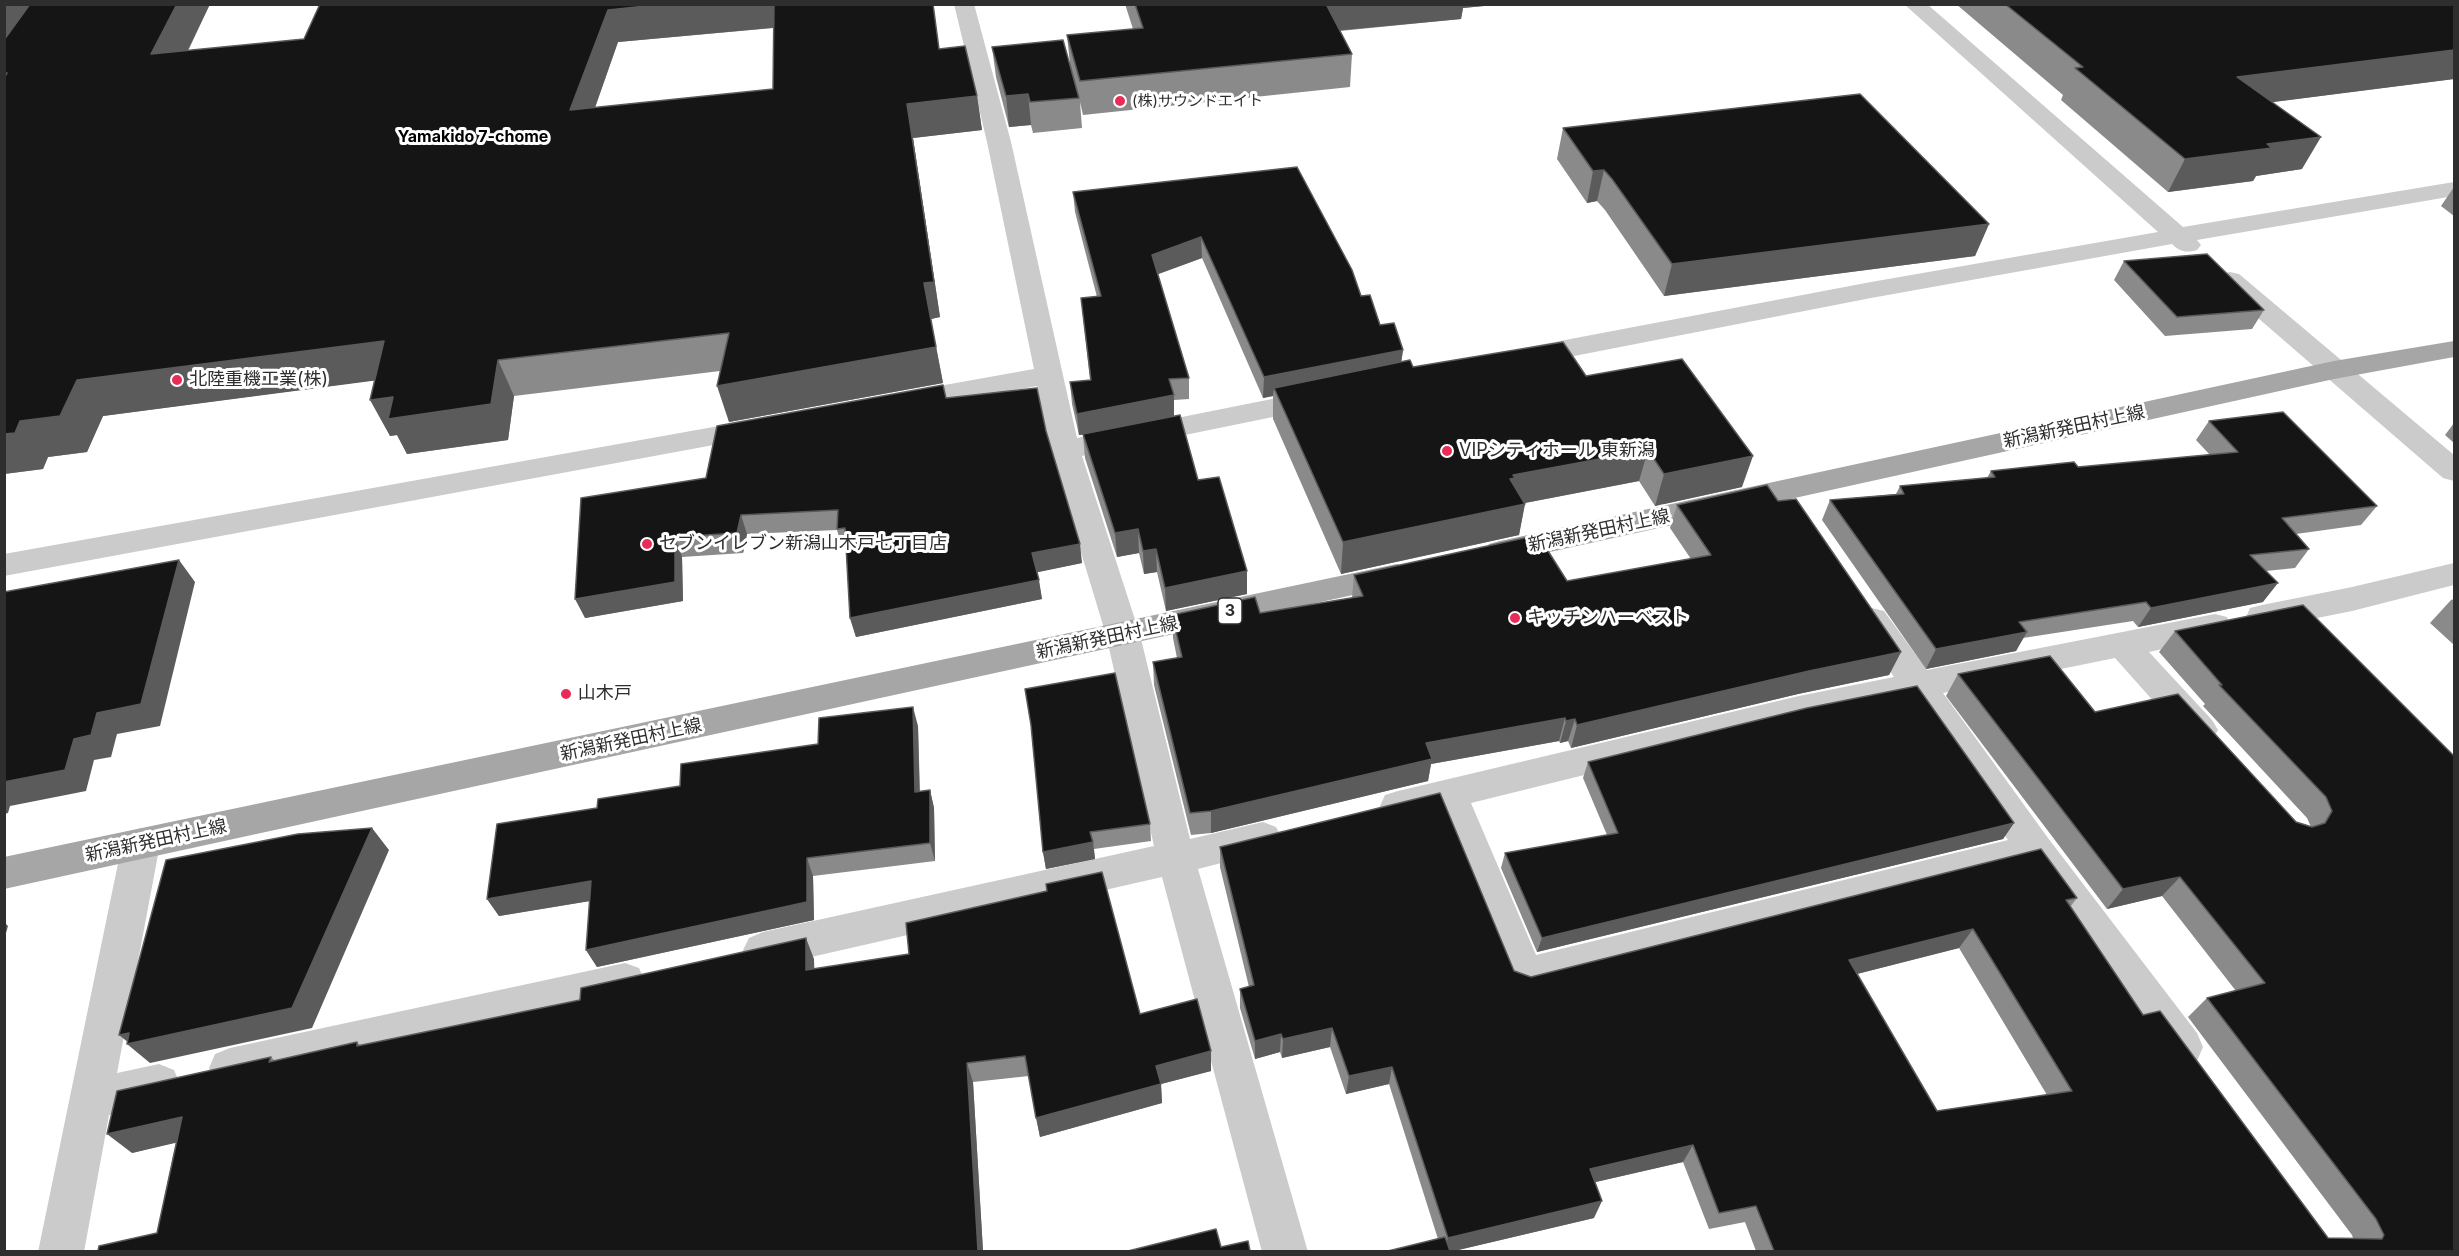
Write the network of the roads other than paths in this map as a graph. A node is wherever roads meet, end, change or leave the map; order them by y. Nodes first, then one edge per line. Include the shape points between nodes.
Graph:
1 (964, 4) edge
2 (1914, 4) edge
3 (2454, 189) edge
4 (2177, 235) junction
5 (2454, 349) edge
6 (1500, 362) edge
7 (2334, 370) junction
8 (1049, 375) junction
9 (1335, 395) edge
10 (873, 407) edge
11 (790, 422) edge
12 (1065, 450) junction
13 (2454, 471) edge
14 (1470, 559) edge
15 (4, 565) edge
16 (1424, 569) edge
17 (2454, 574) edge
18 (1850, 588) edge
19 (1124, 635) junction
20 (2123, 645) junction
21 (1917, 686) junction
22 (2219, 751) edge
23 (1449, 793) junction
24 (1369, 812) edge
25 (1290, 832) edge
26 (141, 844) junction
27 (2035, 849) junction
28 (1176, 859) junction
29 (4, 873) edge
30 (732, 957) edge
31 (662, 973) edge
32 (2199, 1070) edge
33 (91, 1099) junction
34 (61, 1251) edge
35 (1285, 1251) edge

1 - 8 street via 999,142
2 - 4 street
3 - 4 street
4 - 6 street
4 - 7 street
5 - 7 main road, 新潟新発田村上線
7 - 13 street
7 - 14 main road, 新潟新発田村上線 via 1793,505
8 - 10 street
8 - 12 street
9 - 12 street
11 - 15 street
12 - 19 street
16 - 19 main road, 新潟新発田村上線 / 3
17 - 20 street via 2352,599
18 - 21 street
19 - 26 main road, 新潟新発田村上線 / 3
19 - 28 street
20 - 21 street
20 - 22 street
21 - 23 street
21 - 27 street
23 - 24 street
23 - 27 street via 1525,976
25 - 28 street
26 - 29 main road, 新潟新発田村上線 / 3
26 - 33 street
27 - 32 street
28 - 30 street
28 - 35 street
31 - 33 street
33 - 34 street

